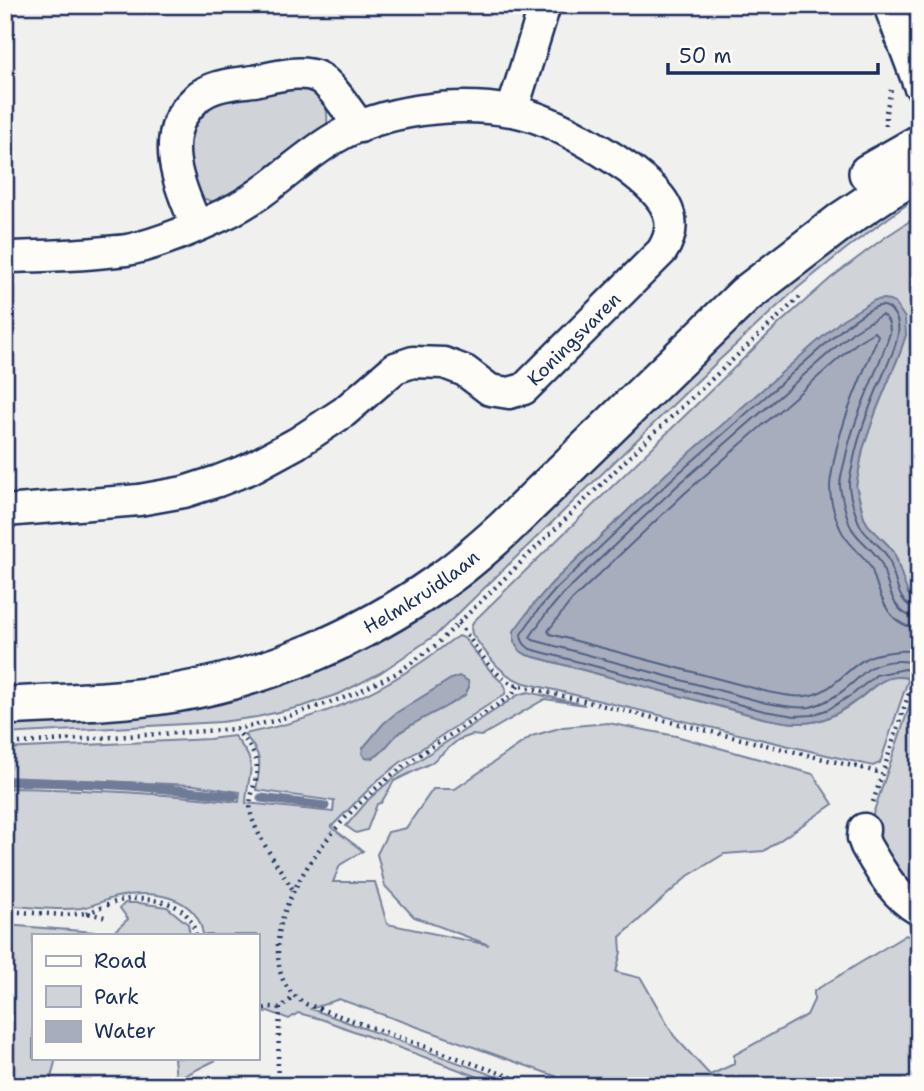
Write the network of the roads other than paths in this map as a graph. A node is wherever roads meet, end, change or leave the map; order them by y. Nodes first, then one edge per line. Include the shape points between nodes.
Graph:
1 (545, 5) edge
2 (889, 5) edge
3 (919, 85) edge
4 (512, 111) junction
5 (360, 127) junction
6 (919, 144) edge
7 (919, 172) edge
8 (197, 226) junction
9 (5, 257) edge
10 (745, 295) junction
11 (5, 511) edge
12 (5, 706) edge
13 (864, 830) dead end
14 (919, 910) edge

1 - 4 street
2 - 3 street
4 - 5 street, Koningsvaren via 422,110
4 - 11 street, Koningsvaren via 603,151 642,179 670,212 671,228 662,251 524,389 509,393 490,390 444,363 413,362 395,368 344,412 249,469 184,492 139,500
5 - 8 street, Koningsvaren via 316,150 254,198
5 - 8 street via 318,77 296,73 202,93 185,109 175,129 173,149 178,179
6 - 10 street, Helmkruidlaan via 813,211 791,231
7 - 10 street, Helmkruidlaan via 844,220
8 - 9 street, Koningsvaren via 132,249
10 - 12 street, Helmkruidlaan via 504,530 447,577 376,623 315,653 199,688 132,698
13 - 14 street via 866,846 898,895

